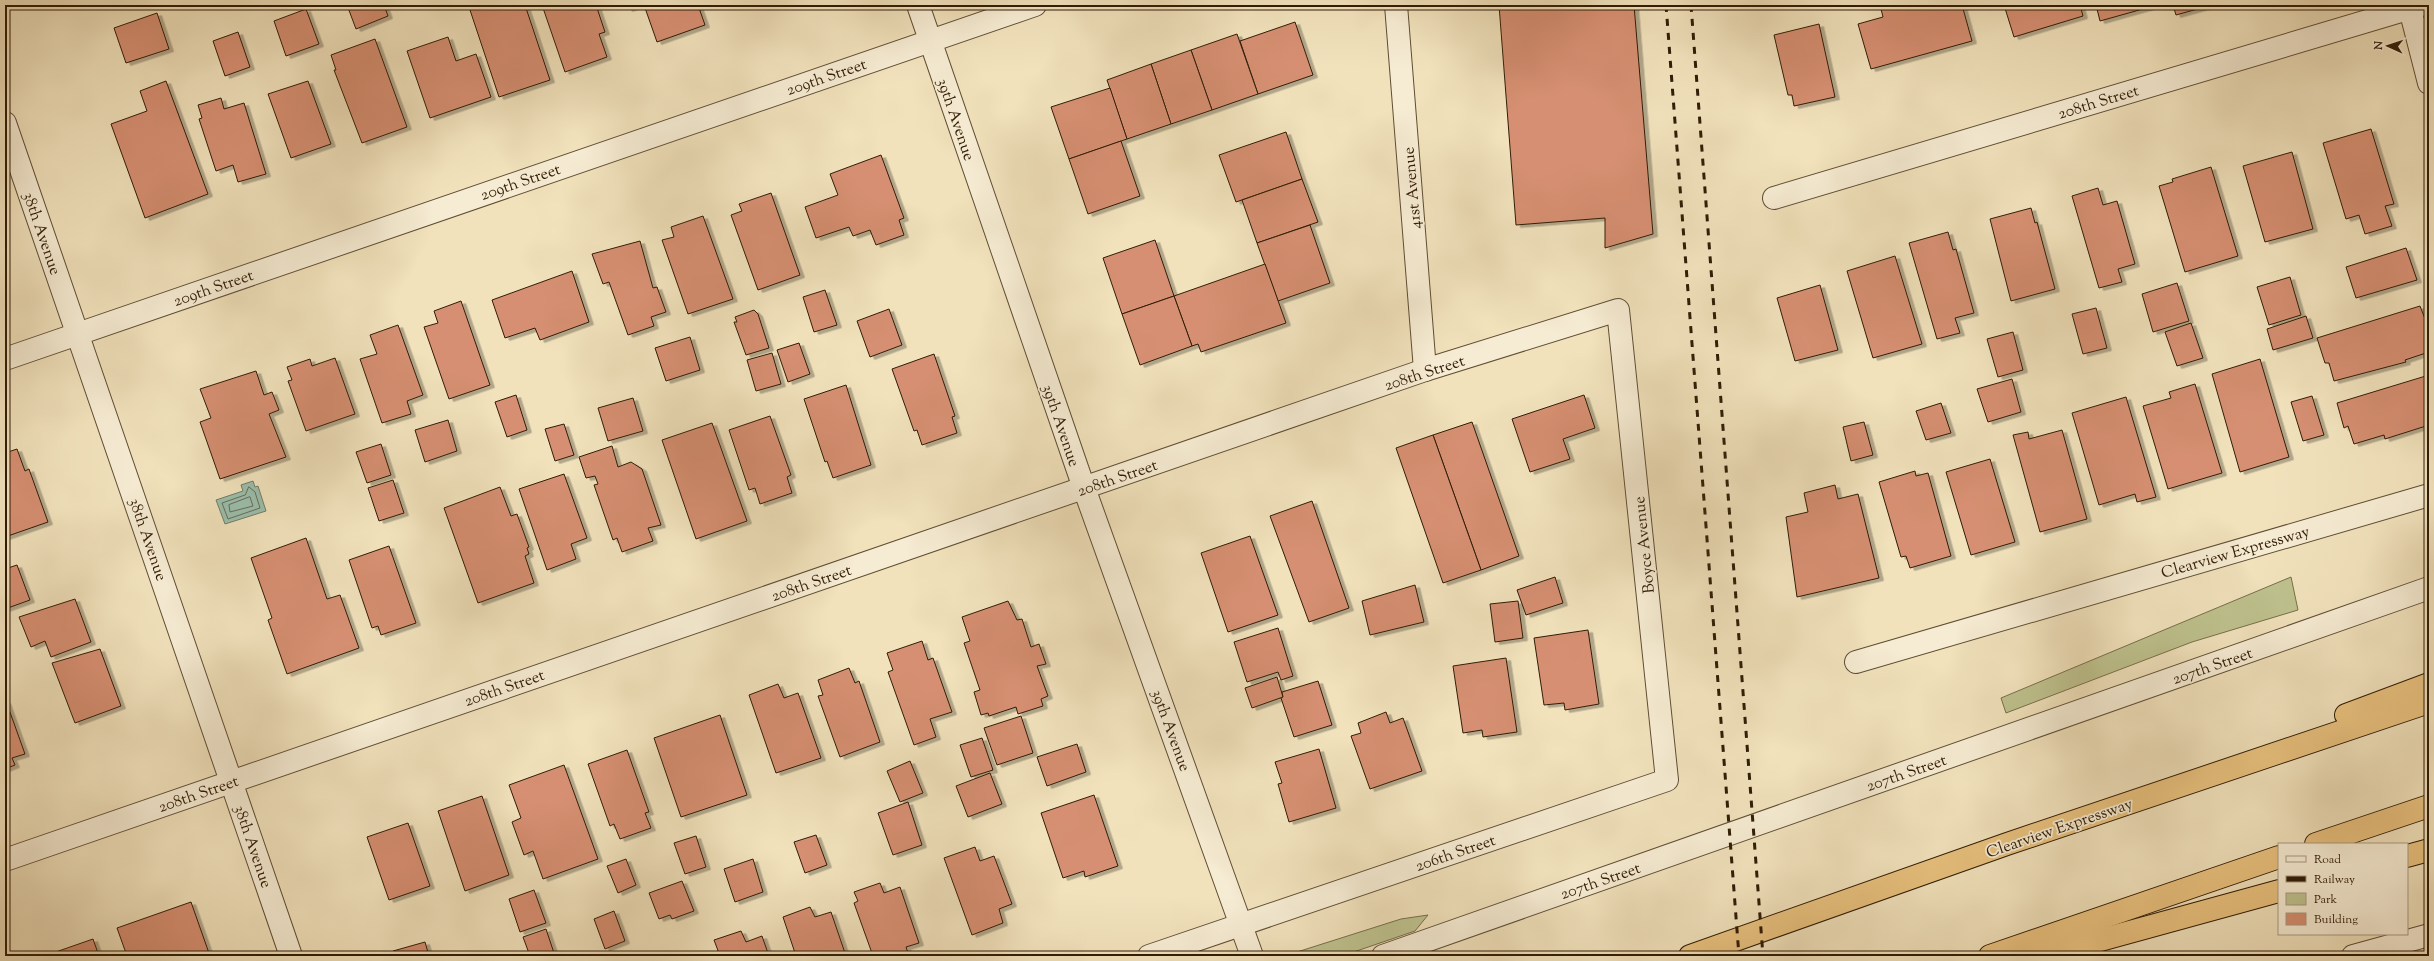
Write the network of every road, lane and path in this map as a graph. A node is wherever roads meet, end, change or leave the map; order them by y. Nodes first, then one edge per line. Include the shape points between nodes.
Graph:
1 (918, 5) edge
2 (1035, 5) edge
3 (1396, 5) edge
4 (2413, 6) edge
5 (930, 40) junction
6 (2429, 84) edge
7 (5, 123) edge
8 (1774, 198) dead end
9 (1618, 310) joint
10 (77, 334) junction
11 (5, 358) edge
12 (1425, 370) junction
13 (1084, 488) junction
14 (2429, 494) edge
15 (2429, 588) edge
16 (1856, 662) dead end
17 (2429, 684) edge
18 (2429, 702) edge
19 (1667, 780) joint
20 (232, 781) junction
21 (2429, 806) edge
22 (2319, 843) edge
23 (2007, 844) junction
24 (2429, 850) edge
25 (2278, 856) edge
26 (2408, 856) edge
27 (5, 860) edge
28 (2278, 891) edge
29 (1242, 923) junction
30 (2429, 935) edge
31 (291, 956) edge
32 (1149, 956) edge
33 (1252, 956) edge
34 (1383, 956) edge
35 (1690, 956) edge
36 (1990, 956) edge
37 (2042, 956) edge
38 (2353, 956) edge

1 - 5 street, 39th Avenue
2 - 5 street, 209th Street
3 - 12 street, 41st Avenue
4 - 6 street
4 - 8 street, 208th Street
5 - 10 street, 209th Street
5 - 13 street, 39th Avenue
7 - 10 street, 38th Avenue
9 - 12 street, 208th Street
9 - 19 street, Boyce Avenue
10 - 11 street, 209th Street
10 - 20 street, 38th Avenue
12 - 13 street, 208th Street
13 - 20 street, 208th Street
13 - 29 street, 39th Avenue
14 - 16 street, Clearview Expressway
15 - 34 street, 207th Street
17 - 23 highway
18 - 23 highway, Clearview Expressway
19 - 29 street, 206th Street
20 - 27 street, 208th Street
20 - 31 street, 38th Avenue
21 - 22 highway
23 - 35 highway, Clearview Expressway
24 - 26 highway
25 - 36 highway
28 - 37 highway
29 - 32 street, 206th Street
29 - 33 street, 39th Avenue
30 - 38 street

